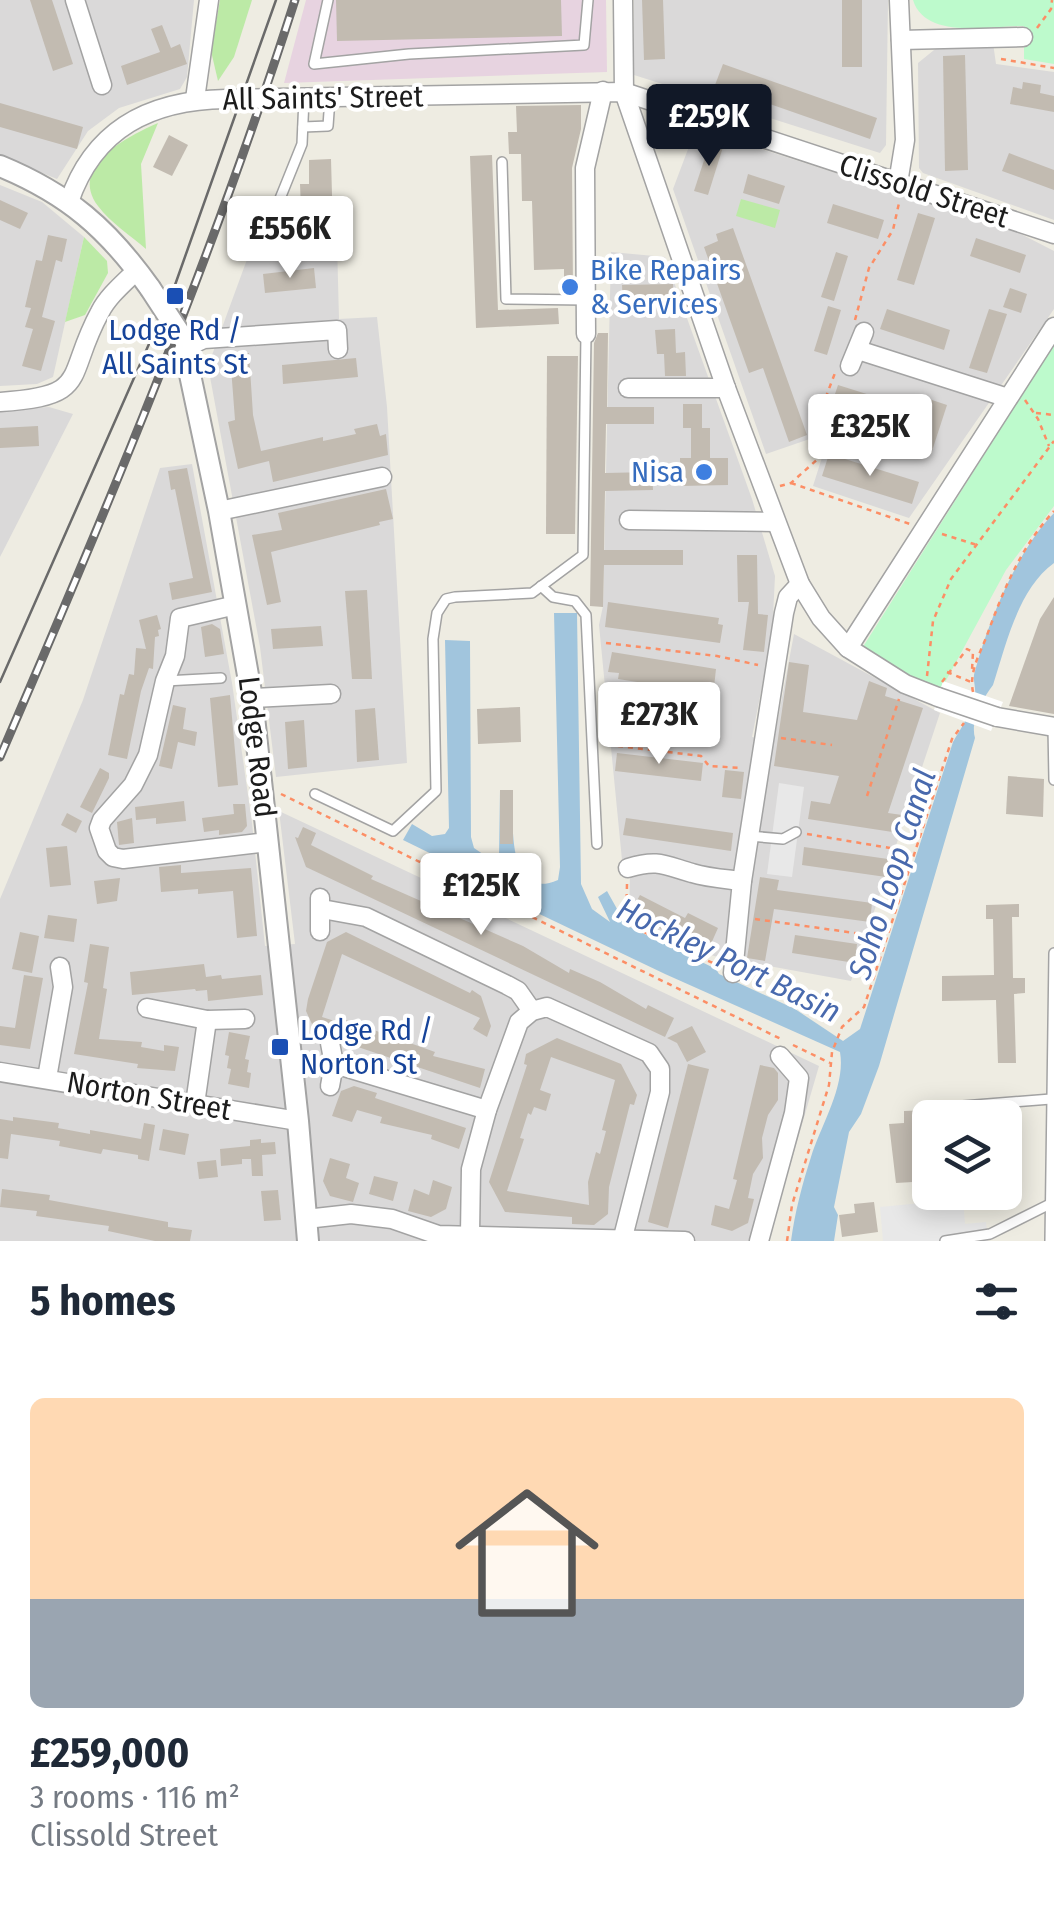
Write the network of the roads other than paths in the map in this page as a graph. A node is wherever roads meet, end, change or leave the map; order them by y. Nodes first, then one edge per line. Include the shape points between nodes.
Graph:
1 (75, 0) edge
2 (208, 0) edge
3 (328, 0) edge
4 (588, 0) edge
5 (622, 0) edge
6 (900, 0) edge
7 (1023, 37) road end
8 (1000, 38) junction
9 (901, 40) junction
10 (1001, 59) road end
11 (102, 85) dead end
12 (603, 91) junction
13 (624, 92) junction
14 (304, 98) junction
15 (330, 98) junction
16 (195, 100) junction
17 (303, 127) junction
18 (502, 162) dead end
19 (0, 166) edge
20 (898, 183) junction
21 (69, 202) junction
22 (271, 221) dead end
23 (1054, 234) edge
24 (137, 270) junction
25 (586, 300) junction
26 (1054, 326) edge
27 (586, 334) joint
28 (184, 342) junction
29 (338, 349) dead end
30 (857, 349) dead end
31 (636, 383) dead end
32 (726, 388) junction
33 (1012, 391) junction
34 (0, 402) edge
35 (382, 478) dead end
36 (219, 511) junction
37 (629, 520) dead end
38 (775, 522) junction
39 (800, 584) junction
40 (541, 586) junction
41 (236, 605) junction
42 (848, 648) junction
43 (222, 678) dead end
44 (166, 681) junction
45 (331, 694) dead end
46 (252, 698) junction
47 (1054, 727) edge
48 (1054, 780) edge
49 (315, 794) dead end
50 (796, 832) road end
51 (749, 836) junction
52 (268, 842) junction
53 (597, 844) dead end
54 (628, 868) road end
55 (742, 881) junction
56 (320, 931) dead end
57 (1054, 952) edge
58 (60, 967) dead end
59 (733, 972) road end
60 (147, 1008) dead end
61 (532, 1011) junction
62 (245, 1019) dead end
63 (207, 1020) junction
64 (330, 1042) dead end
65 (780, 1056) dead end
66 (334, 1064) junction
67 (1053, 1065) edge
68 (0, 1072) edge
69 (47, 1078) junction
70 (330, 1086) dead end
71 (1051, 1099) junction
72 (1022, 1101) edge
73 (195, 1104) junction
74 (487, 1110) junction
75 (298, 1121) junction
76 (1050, 1204) junction
77 (306, 1219) junction
78 (470, 1234) junction
79 (438, 1238) edge
80 (630, 1239) edge
81 (308, 1241) edge
82 (685, 1241) edge
83 (758, 1241) edge
84 (944, 1241) edge
85 (1050, 1241) edge

1 - 11 street
2 - 16 street
3 - 4 lane via 314,64 584,45
5 - 13 street
6 - 9 street
7 - 8 street
8 - 9 street
8 - 10 street
9 - 20 street via 905,140
12 - 13 street, All Saints' Street
12 - 15 street, All Saints' Street
12 - 25 street via 585,168
13 - 20 street, Clissold Street
13 - 32 street
14 - 15 street, All Saints' Street
14 - 16 street, All Saints' Street, bridge
14 - 17 lane
15 - 17 lane via 328,126
16 - 21 street, All Saints' Street via 140,117 101,143
17 - 22 lane
18 - 25 lane via 506,299
19 - 21 street, Lodge Road
20 - 23 street, Clissold Street
21 - 24 street, Lodge Road
24 - 28 street, Lodge Road, bridge
24 - 34 street via 100,310 66,388 37,400
25 - 27 street
26 - 33 street
27 - 40 lane via 583,555
28 - 29 street via 336,330
28 - 36 street, Lodge Road
30 - 33 street
31 - 32 street
32 - 38 street
33 - 42 street
35 - 36 street
36 - 41 street, Lodge Road
37 - 38 street
38 - 39 street
39 - 42 street
39 - 51 street via 788,597
40 - 49 lane via 532,593 455,596 437,613 436,791 393,831
40 - 53 lane via 553,597 575,601 586,614
41 - 44 street via 180,618
41 - 46 street, Lodge Road
42 - 47 street, bridge via 934,696
43 - 44 lane
44 - 52 street via 148,755 99,828 108,851 131,859
45 - 46 street
46 - 52 street, Lodge Road
47 - 48 lane
50 - 51 lane via 783,840
51 - 55 street
52 - 75 street, Lodge Road
54 - 55 street via 668,857 692,874
55 - 59 street
56 - 61 street via 321,903 366,917 508,984
57 - 67 lane
58 - 69 street via 63,987
60 - 63 street
61 - 74 street via 515,1029
61 - 80 street via 558,1010 650,1053 660,1069
62 - 63 street
63 - 73 street
64 - 66 street
65 - 83 street via 815,1071 794,1113
66 - 70 street
66 - 74 street
67 - 71 lane
68 - 69 street, Norton Street
69 - 73 street, Norton Street
71 - 72 lane
71 - 76 lane
73 - 75 street, Norton Street
74 - 78 street via 471,1169
75 - 77 street, Lodge Road
76 - 84 lane via 990,1234
76 - 85 lane
77 - 79 street via 392,1219
77 - 81 street, Lodge Road
78 - 79 street
78 - 80 street
80 - 82 street

